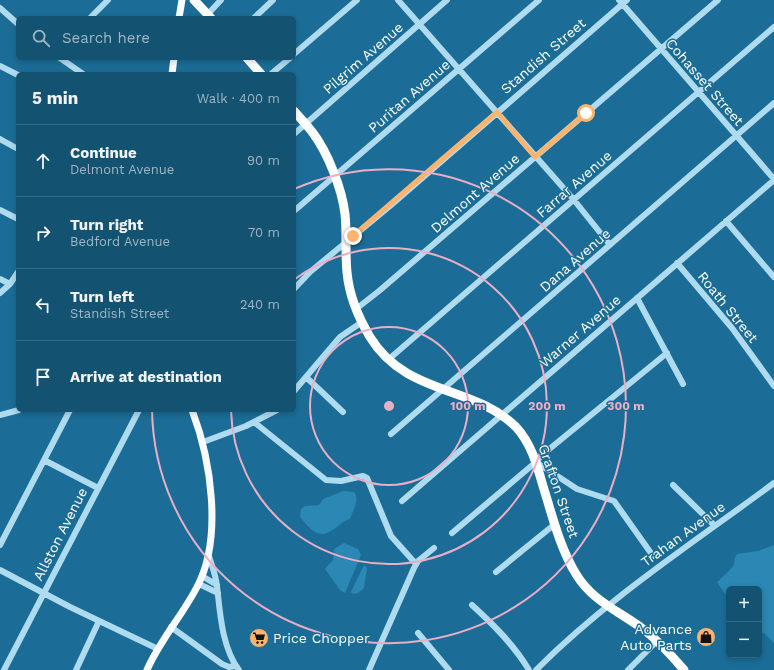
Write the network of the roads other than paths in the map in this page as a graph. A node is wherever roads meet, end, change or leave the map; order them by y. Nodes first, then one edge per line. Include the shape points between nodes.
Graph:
1 (108, 0) edge
2 (182, 0) edge
3 (194, 0) edge
4 (221, 0) edge
5 (273, 0) edge
6 (357, 0) edge
7 (398, 0) edge
8 (447, 0) edge
9 (539, 0) edge
10 (718, 0) edge
11 (623, 1) edge
12 (0, 8) edge
13 (92, 16) edge
14 (179, 16) edge
15 (209, 16) edge
16 (256, 16) edge
17 (16, 22) edge
18 (420, 24) junction
19 (774, 27) edge
20 (661, 48) junction
21 (296, 52) edge
22 (63, 60) edge
23 (174, 60) edge
24 (249, 60) edge
25 (288, 60) edge
26 (0, 66) edge
27 (459, 69) junction
28 (80, 72) edge
29 (172, 72) edge
30 (259, 72) edge
31 (274, 72) edge
32 (16, 73) edge
33 (699, 92) junction
34 (774, 103) edge
35 (497, 112) junction
36 (296, 113) edge
37 (305, 124) junction
38 (296, 132) edge
39 (736, 136) junction
40 (0, 139) edge
41 (16, 148) edge
42 (535, 157) junction
43 (334, 176) junction
44 (774, 180) edge
45 (574, 200) junction
46 (296, 209) edge
47 (0, 210) edge
48 (16, 218) edge
49 (726, 221) junction
50 (346, 242) junction
51 (610, 245) junction
52 (677, 263) junction
53 (16, 275) edge
54 (774, 277) edge
55 (0, 279) edge
56 (10, 284) junction
57 (296, 287) edge
58 (0, 293) edge
59 (637, 298) junction
60 (356, 309) junction
61 (362, 322) junction
62 (668, 353) junction
63 (389, 359) junction
64 (306, 377) junction
65 (683, 384) dead end
66 (774, 386) edge
67 (296, 389) edge
68 (443, 390) junction
69 (16, 411) edge
70 (69, 412) edge
71 (138, 412) edge
72 (193, 412) edge
73 (273, 412) edge
74 (343, 412) dead end
75 (0, 415) edge
76 (502, 415) junction
77 (254, 422) junction
78 (391, 434) dead end
79 (202, 442) junction
80 (44, 460) junction
81 (536, 462) junction
82 (774, 483) edge
83 (673, 485) dead end
84 (98, 488) junction
85 (402, 500) dead end
86 (555, 524) junction
87 (714, 525) junction
88 (452, 533) dead end
89 (0, 546) edge
90 (434, 548) dead end
91 (209, 556) junction
92 (653, 556) dead end
93 (416, 564) junction
94 (0, 570) edge
95 (496, 572) dead end
96 (202, 576) junction
97 (199, 584) junction
98 (217, 585) junction
99 (44, 592) junction
100 (218, 593) junction
101 (472, 605) dead end
102 (607, 606) junction
103 (99, 621) junction
104 (171, 627) junction
105 (418, 633) dead end
106 (657, 641) junction
107 (158, 649) junction
108 (237, 668) edge
109 (4, 670) edge
110 (76, 670) edge
111 (147, 670) edge
112 (369, 670) edge
113 (449, 670) edge
114 (529, 670) edge
115 (536, 670) edge
116 (628, 670) edge
117 (684, 670) edge

1 - 13 street
2 - 14 main road
3 - 15 highway
4 - 15 street
5 - 16 street
6 - 21 street
7 - 18 street
8 - 18 street, Pilgrim Avenue
9 - 27 street, Puritan Avenue
10 - 20 street, Delmont Avenue
11 - 20 street, Cohasset Street
11 - 35 street, Standish Street
12 - 17 street
18 - 27 street
18 - 37 street, Pilgrim Avenue
19 - 33 street, Farrar Avenue
20 - 33 street, Cohasset Street
20 - 42 street, Delmont Avenue
22 - 28 street
23 - 29 main road
24 - 30 highway
25 - 31 street
26 - 32 street
27 - 35 street
27 - 43 street, Puritan Avenue
33 - 39 street, Cohasset Street
33 - 45 street, Farrar Avenue
34 - 39 street, Dana Avenue
35 - 42 street
35 - 50 street, Standish Street
36 - 37 highway, Grafton Street
37 - 38 street, Pilgrim Avenue
37 - 43 highway, Grafton Street via 320,143
39 - 44 street, Cohasset Street
39 - 51 street, Dana Avenue
40 - 41 street
42 - 45 street
42 - 60 street, Delmont Avenue
43 - 46 street, Puritan Avenue
43 - 50 highway, Grafton Street via 344,207
44 - 49 street, Warner Avenue
45 - 51 street
45 - 63 street, Farrar Avenue
47 - 48 street
49 - 52 street, Warner Avenue
49 - 54 street
50 - 57 street, Standish Street
50 - 60 highway, Grafton Street via 348,279
51 - 68 street, Dana Avenue
52 - 59 street, Warner Avenue
52 - 66 street, Roath Street via 732,328
53 - 56 street
55 - 56 street
56 - 58 street
59 - 62 street
59 - 76 street, Warner Avenue
60 - 61 highway, Grafton Street
61 - 63 highway, Grafton Street via 373,342
61 - 64 street via 340,337
62 - 65 street
62 - 81 street
63 - 68 highway, Grafton Street via 414,378
64 - 67 street
64 - 74 street
68 - 76 highway, Grafton Street
68 - 78 street, Dana Avenue
69 - 75 street
70 - 80 street
71 - 84 street, Allston Avenue
72 - 79 main road
73 - 77 street
76 - 81 highway, Grafton Street via 522,434
76 - 85 street, Warner Avenue
77 - 79 street
77 - 93 street via 326,480 341,481 363,476 367,478 391,536
79 - 91 main road via 211,513 212,537
80 - 84 street
80 - 89 street
81 - 86 highway, Grafton Street
81 - 88 street
81 - 92 street via 577,490 614,501
82 - 87 street, Trahan Avenue
83 - 87 street
84 - 99 street, Allston Avenue
86 - 95 street
86 - 102 highway, Grafton Street via 565,553 577,576 586,589
87 - 102 street, Trahan Avenue
90 - 93 street
91 - 96 main road
91 - 98 street
93 - 112 street
94 - 99 street
96 - 97 main road
96 - 98 street
97 - 100 street
97 - 104 main road
98 - 100 street
99 - 103 street
99 - 109 street, Allston Avenue
100 - 108 street via 227,643
101 - 114 street via 520,654
102 - 106 highway, Grafton Street
102 - 115 street, Trahan Avenue
103 - 107 street
103 - 110 street
104 - 107 main road
104 - 108 street via 222,664
105 - 113 street
106 - 116 street
106 - 117 highway, Grafton Street
107 - 111 main road

